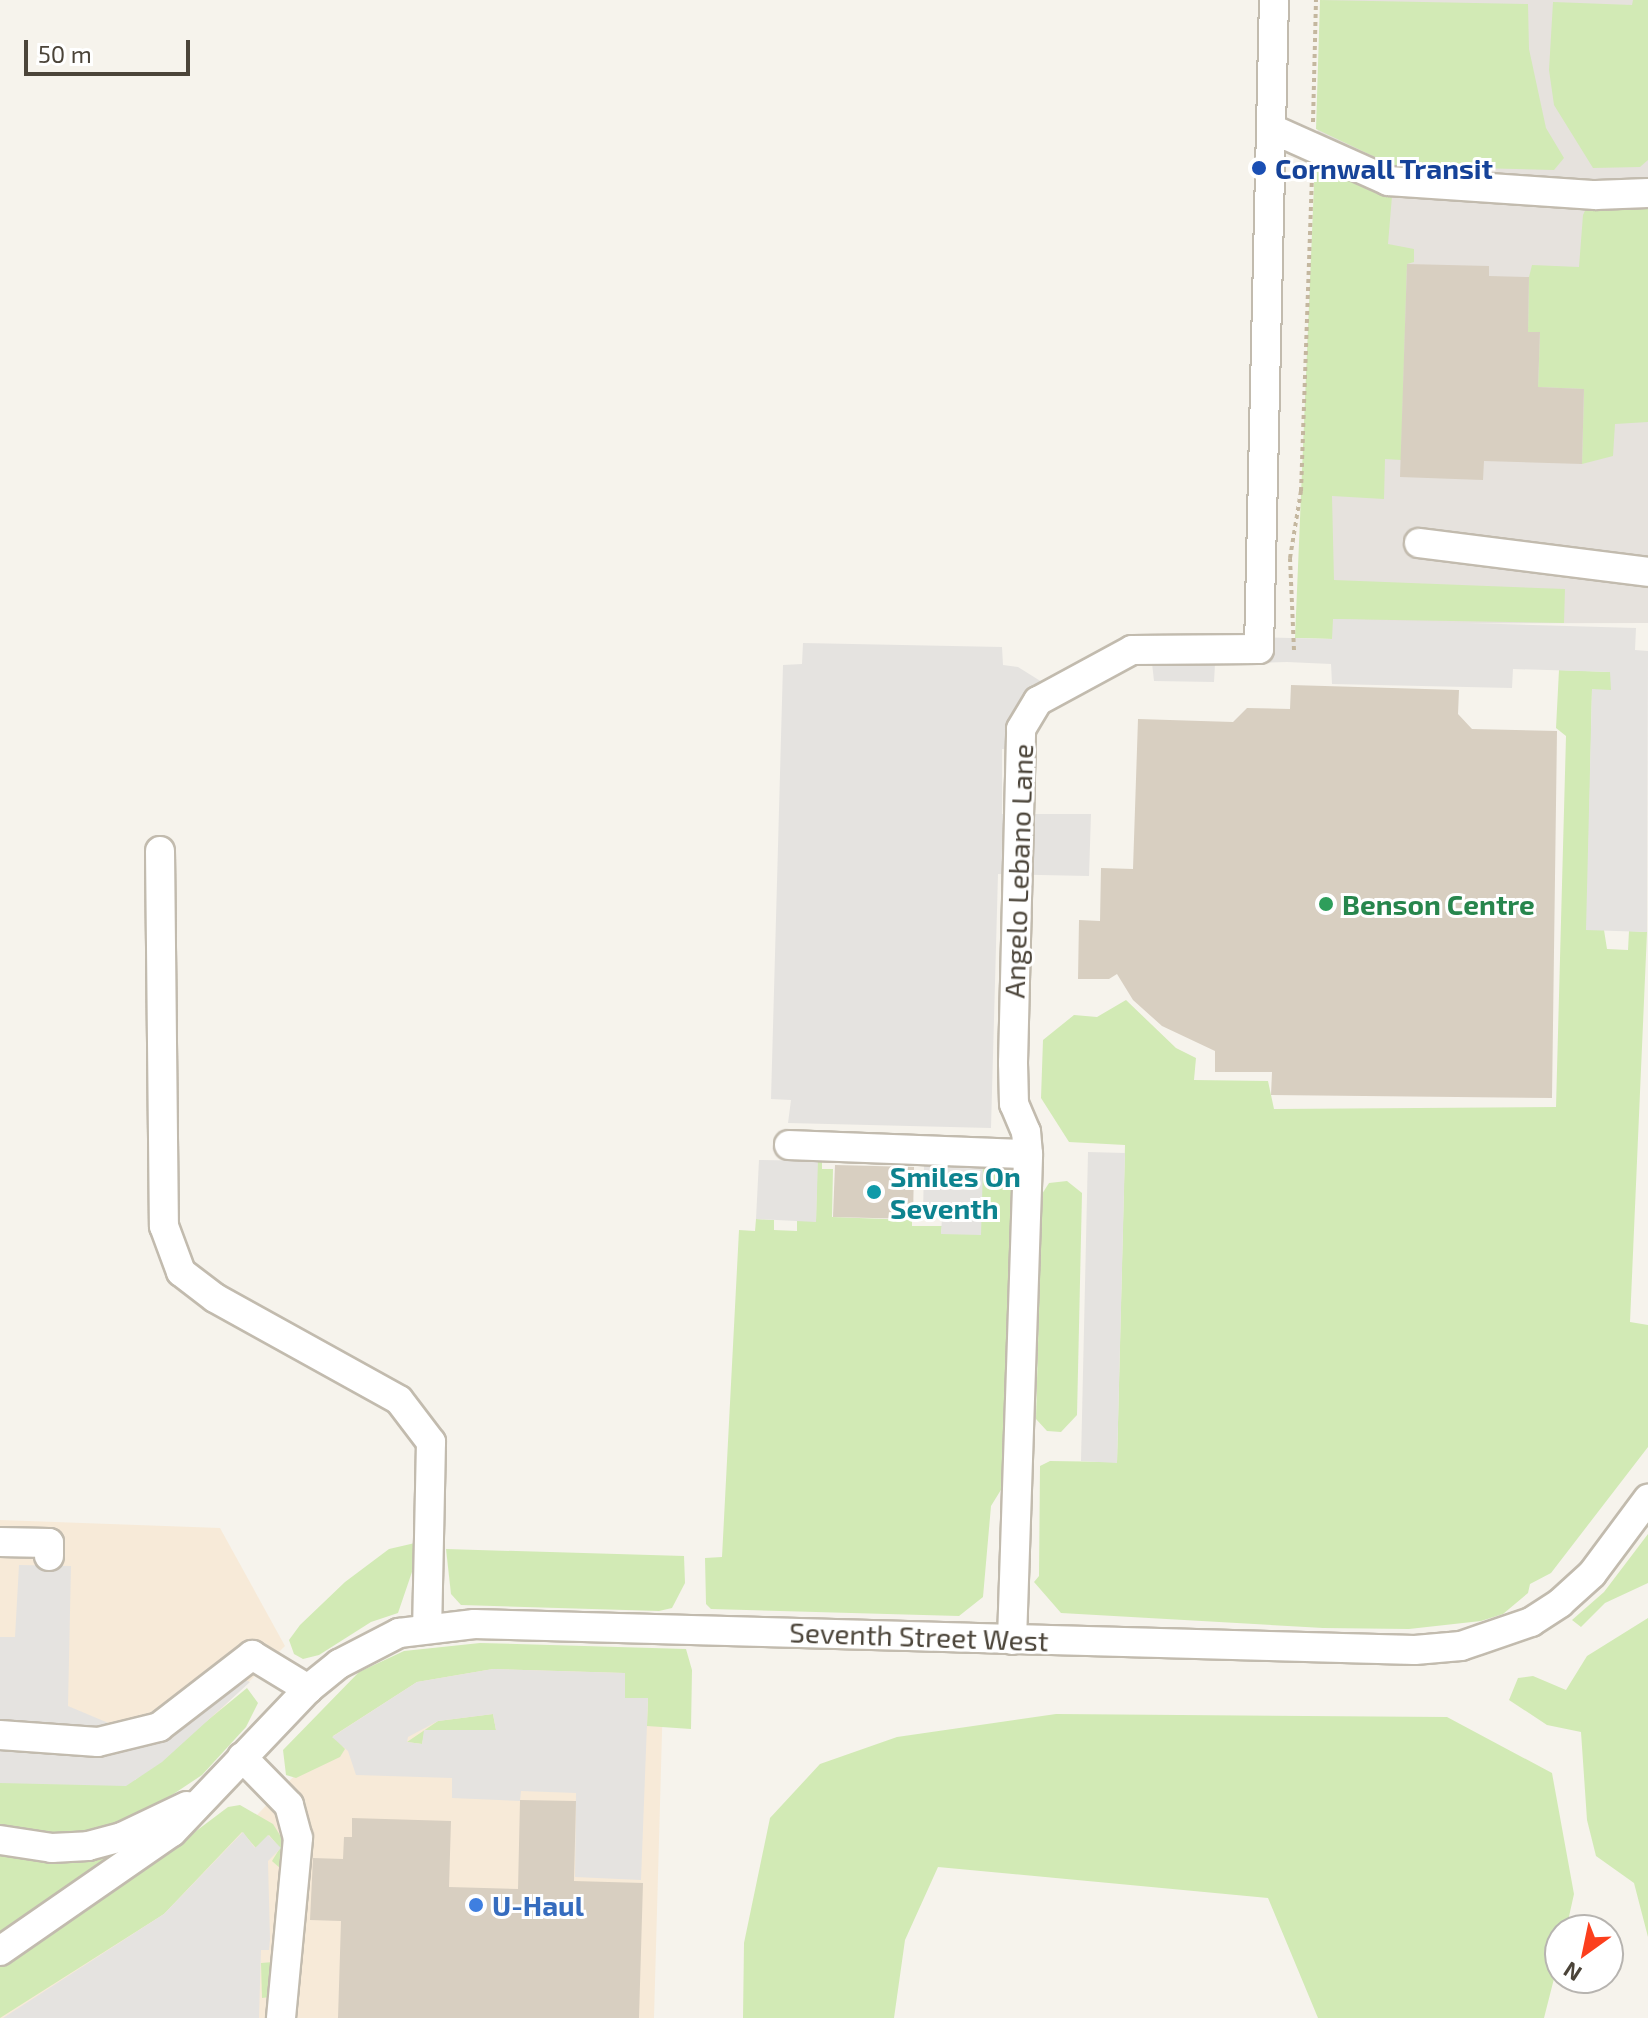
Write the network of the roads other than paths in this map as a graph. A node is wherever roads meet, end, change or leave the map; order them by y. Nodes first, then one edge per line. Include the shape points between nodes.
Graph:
1 (1274, 0) edge
2 (1272, 129) junction
3 (1648, 193) edge
4 (1419, 543) dead end
5 (1648, 572) edge
6 (160, 851) dead end
7 (789, 1145) dead end
8 (1028, 1154) junction
9 (1648, 1499) edge
10 (0, 1542) edge
11 (49, 1556) dead end
12 (427, 1627) junction
13 (1012, 1640) junction
14 (308, 1689) junction
15 (0, 1735) edge
16 (242, 1757) junction
17 (195, 1803) junction
18 (0, 1840) edge
19 (0, 1951) edge
20 (281, 2018) edge

1 - 2 street, Angelo Lebano Lane
2 - 3 street via 1388,181 1596,195
2 - 8 street, Angelo Lebano Lane via 1259,649 1132,650 1038,701 1024,720 1013,1063 1014,1104 1026,1132
4 - 5 street
6 - 12 street via 164,1226 181,1272 215,1298 399,1400 431,1442
7 - 8 street
8 - 13 street, Angelo Lebano Lane
9 - 13 street, Seventh Street West via 1592,1574 1560,1603 1531,1622 1461,1646 1415,1650
10 - 11 street via 49,1543
12 - 13 street, Seventh Street West via 474,1624
12 - 14 street, Seventh Street West via 375,1643
14 - 15 street via 252,1655 159,1727 98,1742
14 - 16 street, Seventh Street West
16 - 17 street, Seventh Street West
16 - 20 street via 289,1805 298,1838
17 - 18 street, Seventh Street West via 122,1837 88,1846 52,1848
17 - 19 street, Seventh Street West via 172,1832 140,1857

